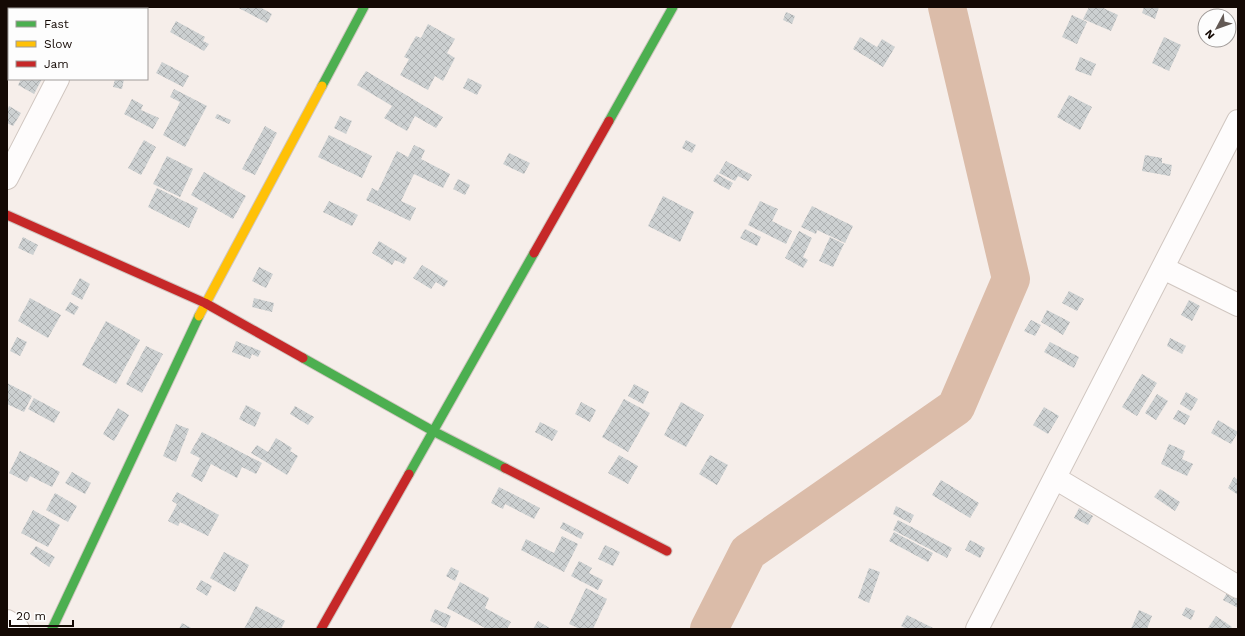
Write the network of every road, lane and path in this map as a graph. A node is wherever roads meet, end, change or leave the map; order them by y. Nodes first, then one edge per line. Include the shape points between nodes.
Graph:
1 (364, 7) edge
2 (673, 7) edge
3 (57, 80) edge
4 (1238, 121) edge
5 (7, 178) edge
6 (7, 215) edge
7 (1163, 268) junction
8 (205, 303) junction
9 (1238, 305) edge
10 (433, 431) junction
11 (1055, 478) junction
12 (667, 550) dead end
13 (1238, 587) edge
14 (7, 620) edge
15 (18, 629) edge
16 (52, 629) edge
17 (321, 629) edge
18 (977, 629) edge

1 - 8 street
2 - 10 street
3 - 5 street
4 - 7 street
6 - 8 street
7 - 9 street
7 - 11 street
8 - 10 street
8 - 16 street
10 - 12 street
10 - 17 street
11 - 13 street
11 - 18 street
14 - 15 street

